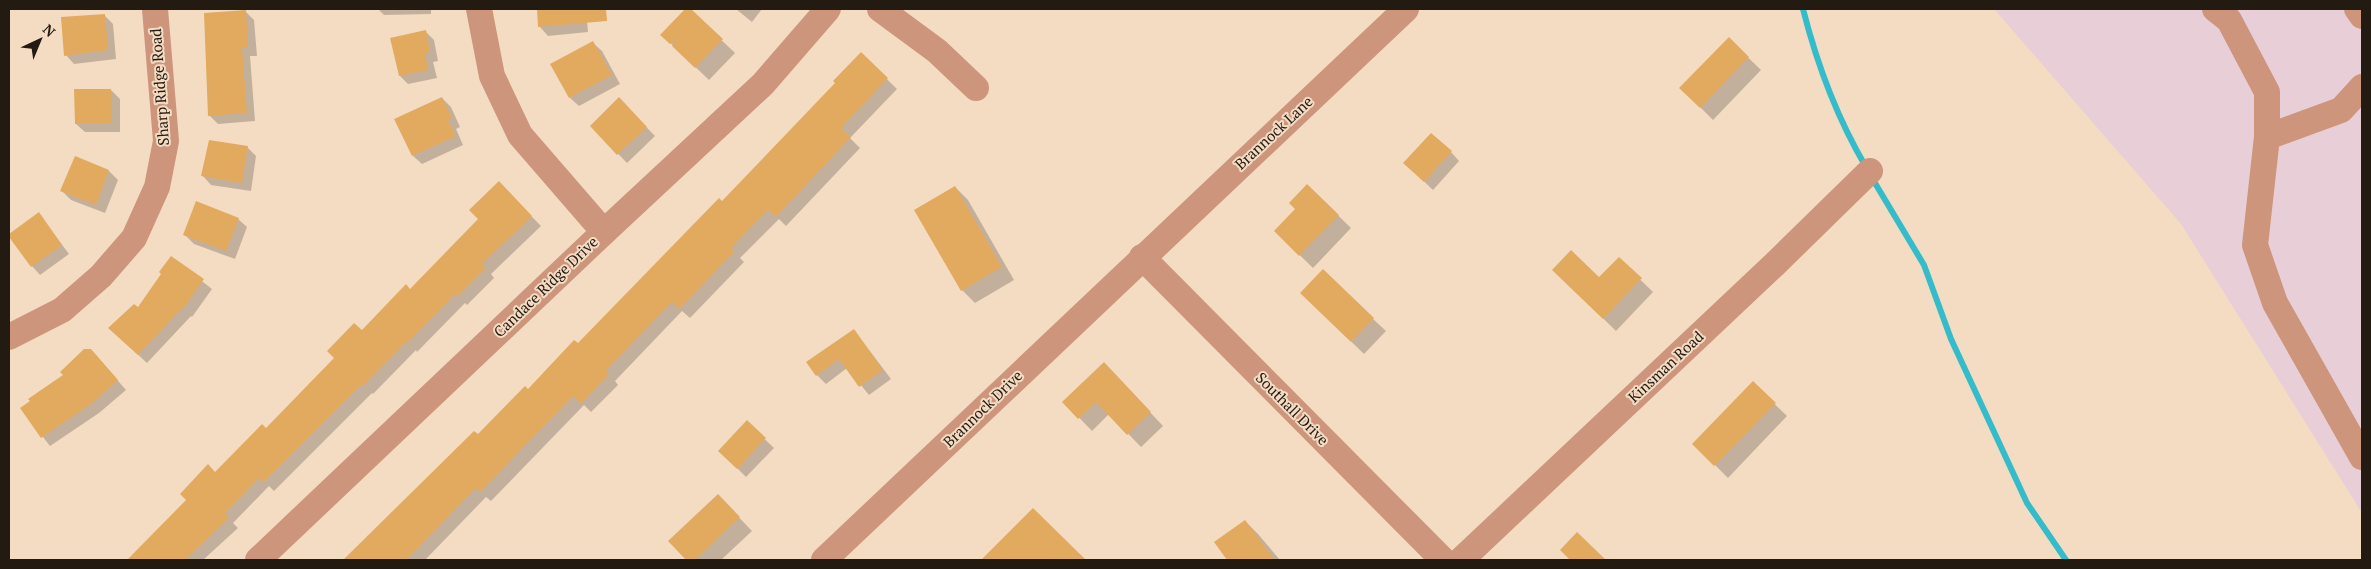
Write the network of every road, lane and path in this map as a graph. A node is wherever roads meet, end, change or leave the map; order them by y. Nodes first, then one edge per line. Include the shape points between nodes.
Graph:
1 (155, 9) edge
2 (479, 9) edge
3 (828, 9) edge
4 (880, 9) edge
5 (1406, 9) edge
6 (2215, 9) edge
7 (2357, 9) edge
8 (2362, 16) edge
9 (2362, 87) edge
10 (976, 88) dead end
11 (2268, 137) junction
12 (1870, 171) dead end
13 (604, 232) junction
14 (1142, 257) junction
15 (9, 337) edge
16 (2362, 457) edge
17 (258, 560) edge
18 (824, 560) edge
19 (1443, 560) edge
20 (1461, 560) edge

1 - 15 street, Sharp Ridge Road via 166,141 157,188 134,238 101,276 62,310
2 - 13 street via 492,76 520,134
3 - 13 street, Candace Ridge Drive via 763,84
4 - 10 street via 937,51
5 - 14 street, Brannock Lane
6 - 11 street via 2229,20 2267,92
7 - 8 street
9 - 11 street via 2341,110
11 - 16 street via 2255,244 2275,302
12 - 20 street, Kinsman Road
13 - 17 street, Candace Ridge Drive
14 - 18 street, Brannock Drive
14 - 19 street, Southall Drive

